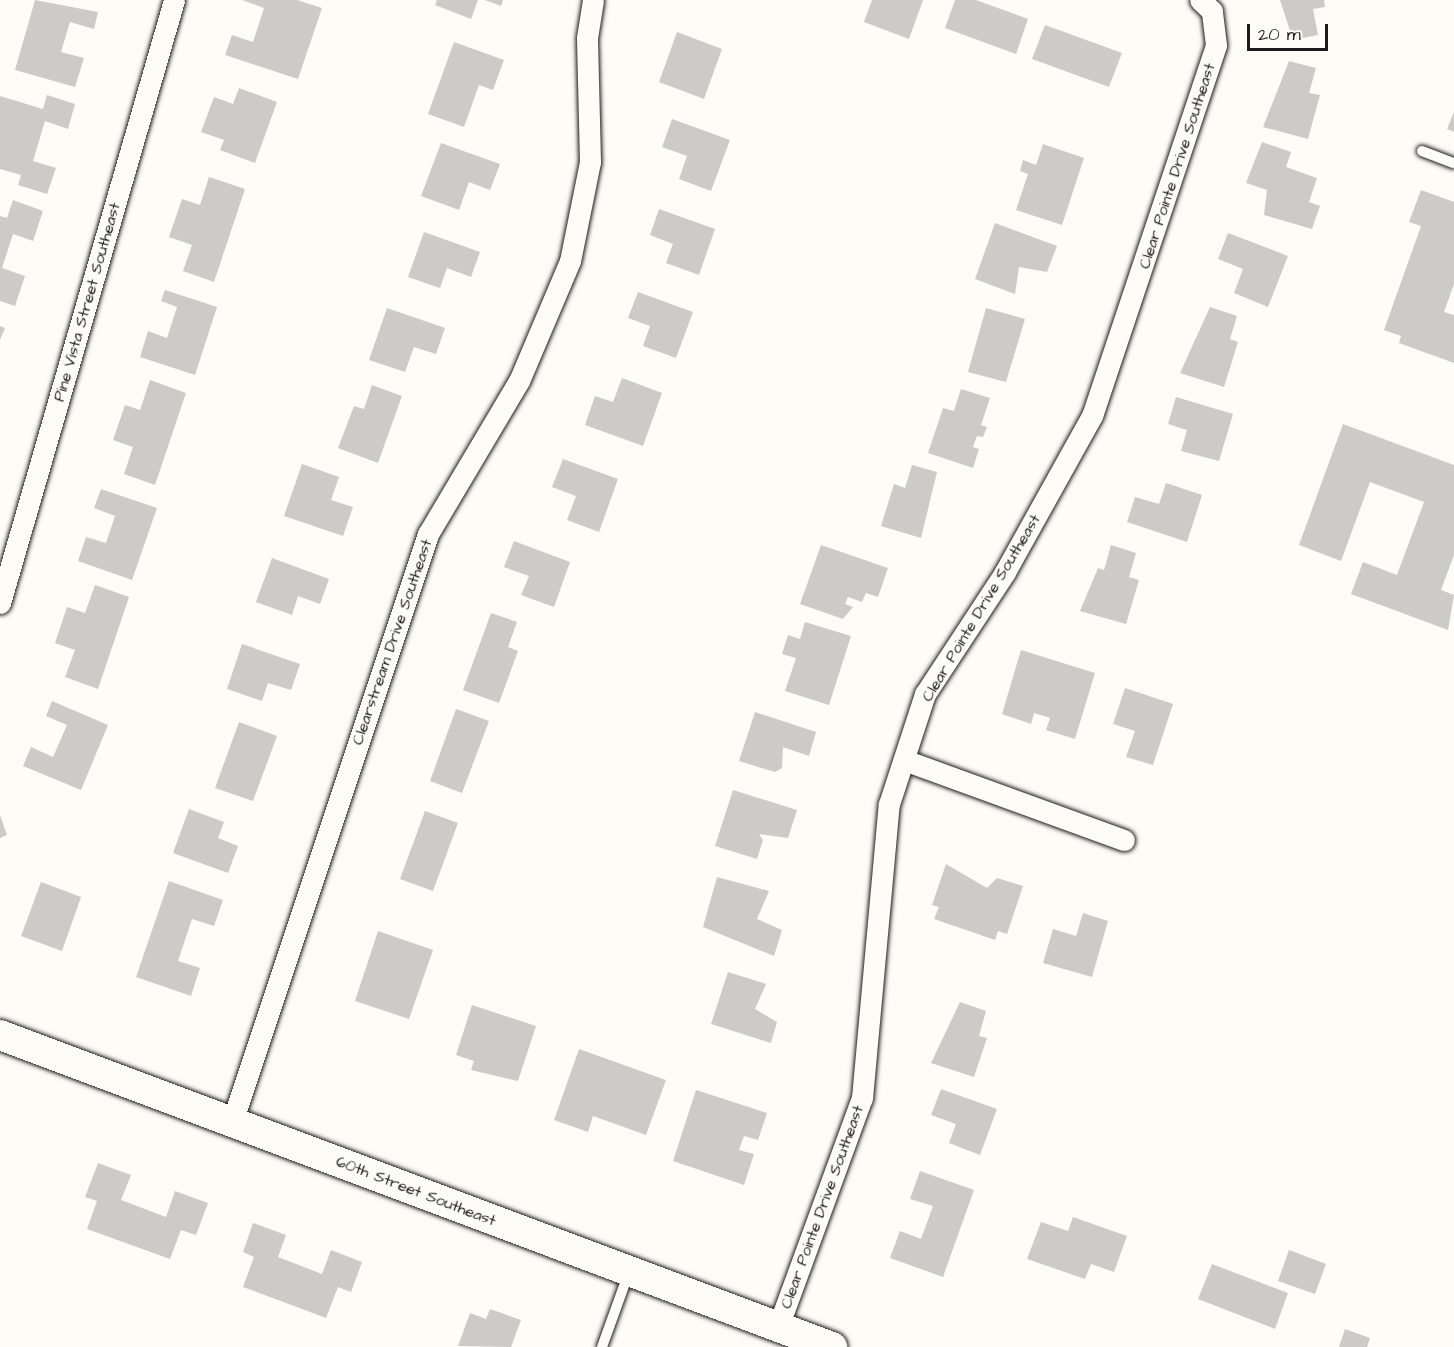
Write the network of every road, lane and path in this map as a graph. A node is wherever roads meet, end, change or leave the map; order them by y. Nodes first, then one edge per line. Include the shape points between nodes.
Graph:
1 (174, 0) edge
2 (593, 0) edge
3 (1200, 0) edge
4 (1422, 151) dead end
5 (1454, 163) edge
6 (0, 603) edge
7 (904, 760) junction
8 (1124, 840) dead end
9 (0, 1035) edge
10 (232, 1122) junction
11 (629, 1271) junction
12 (778, 1327) junction
13 (602, 1347) edge
14 (832, 1347) edge

1 - 6 street, Pine Vista Street Southeast
2 - 10 street, Clearstream Drive Southeast via 587,38 590,162 570,261 519,381 428,534
3 - 7 street, Clear Pointe Drive Southeast via 1212,11 1216,45 1092,416 1005,572 925,694
4 - 5 lane
7 - 8 street
7 - 12 street, Clear Pointe Drive Southeast via 889,804 862,1098
9 - 10 main road, 60th Street Southeast
10 - 11 main road, 60th Street Southeast
11 - 12 main road, 60th Street Southeast
11 - 13 lane
12 - 14 main road, 60th Street Southeast

